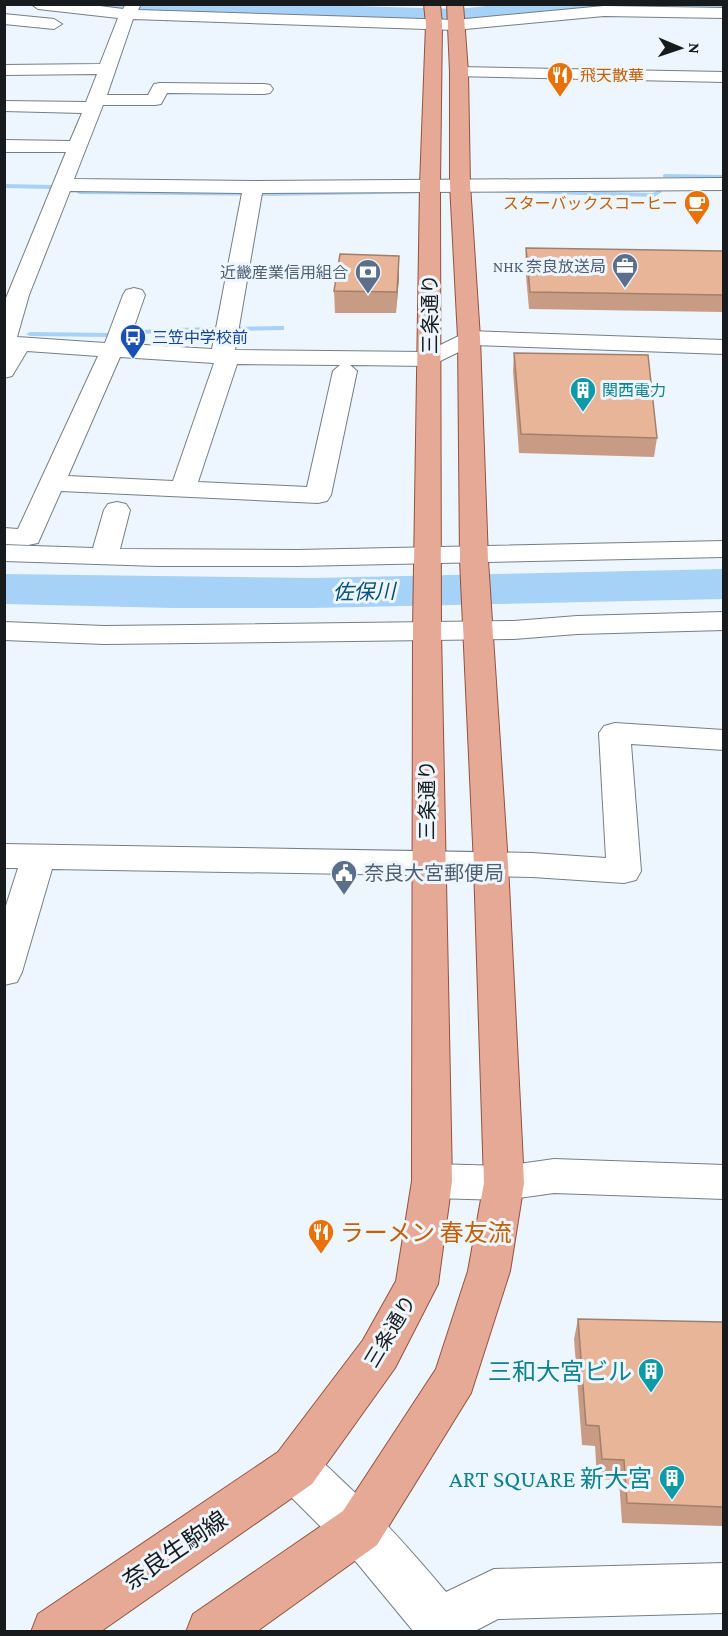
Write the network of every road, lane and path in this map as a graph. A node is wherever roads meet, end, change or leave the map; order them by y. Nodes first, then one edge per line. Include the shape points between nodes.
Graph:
1 (38, 4) edge
2 (194, 4) edge
3 (129, 11) edge
4 (723, 14) edge
5 (432, 15) edge
6 (455, 16) edge
7 (4, 19) edge
8 (54, 24) dead end
9 (106, 69) junction
10 (4, 70) edge
11 (459, 72) junction
12 (723, 77) edge
13 (264, 89) dead end
14 (94, 104) junction
15 (4, 106) edge
16 (4, 146) edge
17 (77, 147) junction
18 (460, 184) junction
19 (723, 184) edge
20 (62, 185) junction
21 (430, 185) junction
22 (253, 187) junction
23 (134, 295) dead end
24 (469, 338) junction
25 (10, 343) edge
26 (723, 347) edge
27 (114, 350) junction
28 (225, 357) junction
29 (430, 359) junction
30 (345, 370) dead end
31 (4, 371) edge
32 (52, 483) junction
33 (183, 489) junction
34 (117, 510) dead end
35 (4, 536) edge
36 (723, 549) edge
37 (4, 554) edge
38 (104, 557) junction
39 (429, 557) junction
40 (474, 557) junction
41 (723, 621) edge
42 (478, 625) junction
43 (427, 626) junction
44 (4, 631) edge
45 (723, 740) edge
46 (21, 857) edge
47 (427, 863) junction
48 (491, 865) junction
49 (4, 972) edge
50 (432, 1181) junction
51 (723, 1182) edge
52 (504, 1183) junction
53 (295, 1468) junction
54 (360, 1528) junction
55 (723, 1588) edge
56 (440, 1627) edge
57 (56, 1632) edge
58 (211, 1632) edge

1 - 3 street
2 - 5 street
3 - 5 street
3 - 9 street
4 - 6 street via 604,11
5 - 6 street
5 - 21 main road, 三条通り
6 - 11 main road, 三条通り
7 - 8 street
9 - 10 street
9 - 14 street
11 - 12 street
11 - 18 main road, 三条通り
13 - 14 street via 160,88 155,100
14 - 15 street
14 - 17 street
16 - 17 street
17 - 20 street
18 - 19 street
18 - 21 street
18 - 24 main road, 三条通り
20 - 22 street
20 - 25 street via 18,296
21 - 22 street
21 - 29 main road, 三条通り
22 - 28 street
23 - 27 street
24 - 26 street
24 - 29 street
24 - 40 main road, 三条通り
25 - 27 street
25 - 31 street
27 - 28 street
27 - 32 street
28 - 29 street
28 - 33 street
29 - 39 main road, 三条通り
30 - 33 street via 318,495
32 - 33 street
32 - 35 street via 28,537
34 - 38 street
36 - 40 street
37 - 38 street
38 - 39 street
39 - 40 street
39 - 43 main road, 三条通り
40 - 42 main road, 三条通り
41 - 42 street
42 - 43 street
42 - 48 main road, 三条通り
43 - 44 street via 104,635
43 - 47 main road, 三条通り
45 - 48 street via 615,733 624,871
46 - 47 street
46 - 49 street
47 - 48 street
47 - 50 main road, 三条通り
48 - 52 main road, 三条通り
50 - 52 street
50 - 53 main road, 三条通り via 417,1284 379,1354
51 - 52 street via 554,1176
52 - 54 main road, 三条通り via 489,1271 456,1378
53 - 54 street
53 - 57 main road, 奈良生駒線
54 - 56 street
54 - 58 main road
55 - 56 street via 494,1594

